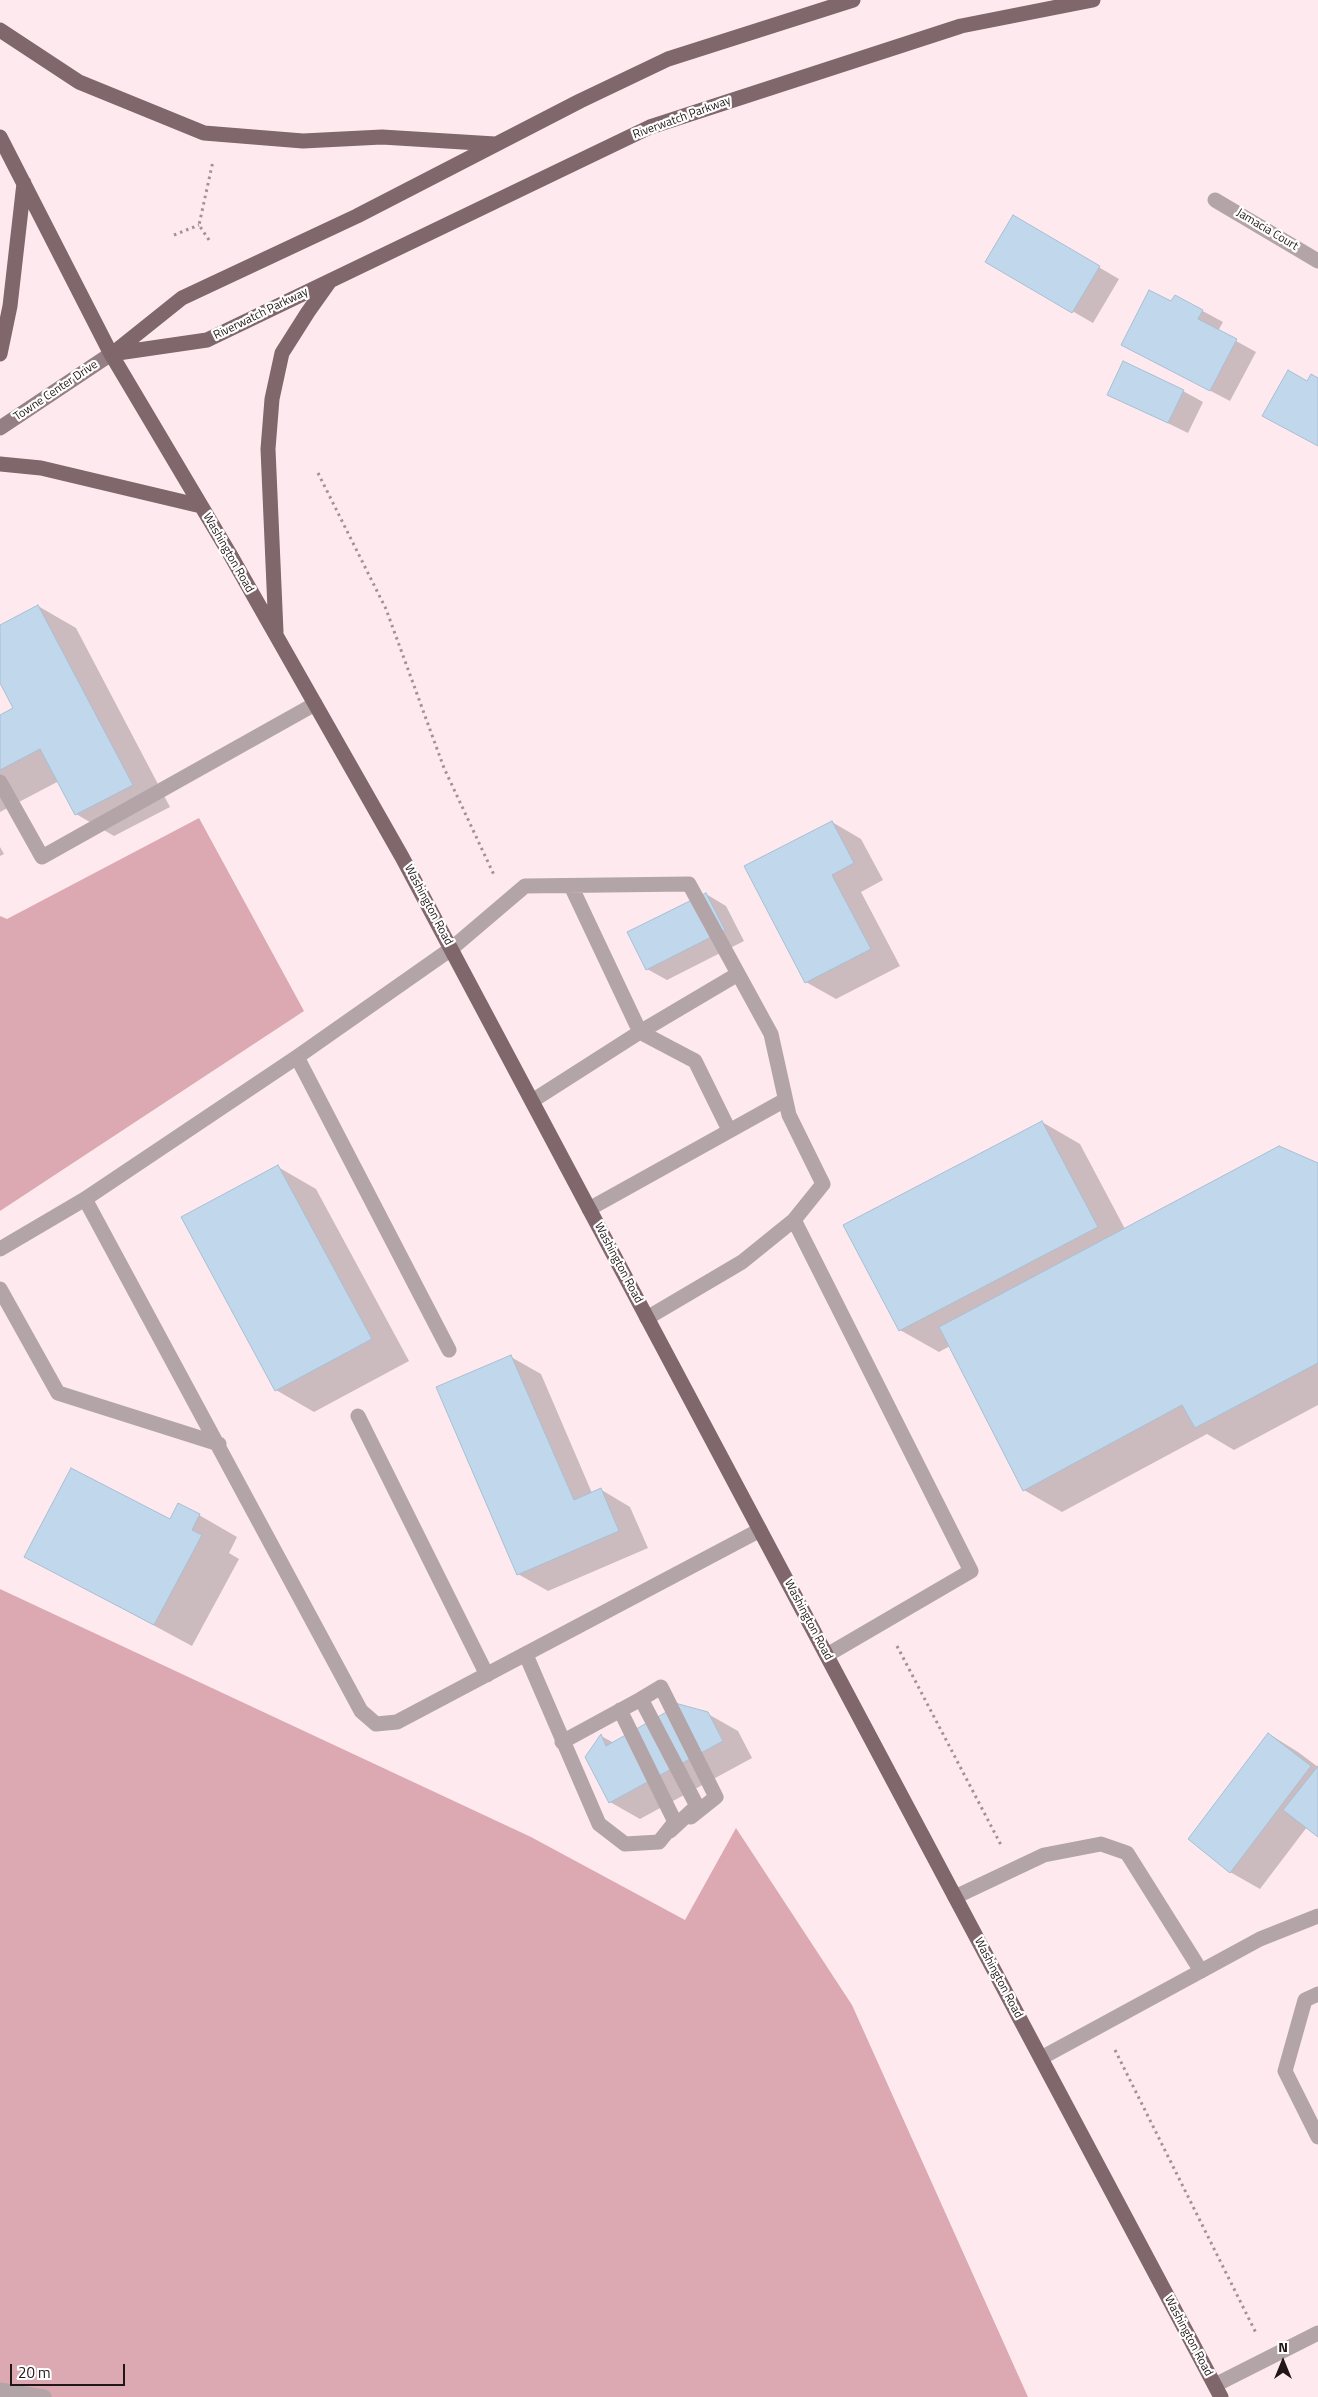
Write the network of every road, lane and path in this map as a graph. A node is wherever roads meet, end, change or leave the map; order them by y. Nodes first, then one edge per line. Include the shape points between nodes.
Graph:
1 (853, 0) edge
2 (1093, 0) edge
3 (0, 30) edge
4 (0, 137) edge
5 (497, 144) junction
6 (215, 156) dead end
7 (24, 183) junction
8 (1215, 200) dead end
9 (199, 225) junction
10 (174, 235) dead end
11 (209, 240) dead end
12 (1318, 261) edge
13 (331, 280) junction
14 (0, 354) edge
15 (111, 354) junction
16 (0, 428) edge
17 (0, 464) edge
18 (318, 473) dead end
19 (201, 506) junction
20 (276, 636) junction
21 (315, 704) junction
22 (0, 782) edge
23 (570, 886) junction
24 (507, 902) junction
25 (451, 949) junction
26 (738, 974) junction
27 (640, 1032) junction
28 (297, 1057) junction
29 (785, 1100) junction
30 (532, 1101) junction
31 (729, 1130) junction
32 (85, 1199) junction
33 (589, 1209) junction
34 (794, 1220) junction
35 (0, 1249) edge
36 (0, 1289) edge
37 (647, 1318) junction
38 (449, 1350) dead end
39 (358, 1416) dead end
40 (219, 1444) junction
41 (760, 1530) junction
42 (884, 1621) junction
43 (526, 1655) junction
44 (826, 1655) junction
45 (487, 1675) junction
46 (641, 1699) junction
47 (620, 1710) junction
48 (562, 1742) junction
49 (658, 1842) junction
50 (1013, 1869) junction
51 (955, 1897) junction
52 (1318, 1916) edge
53 (1201, 1971) junction
54 (1318, 1994) edge
55 (1103, 2025) junction
56 (1041, 2058) junction
57 (1318, 2137) edge
58 (1318, 2333) edge
59 (1268, 2358) junction
60 (0, 2390) edge
61 (1218, 2391) edge
62 (44, 2397) edge

1 - 5 main road via 668,59
2 - 13 main road, Riverwatch Parkway via 961,26 650,127
3 - 5 main road via 80,82 204,133 303,141 382,137
4 - 7 main road, Washington Road
5 - 15 main road via 358,216 182,298
6 - 9 path
7 - 14 main road via 10,306
7 - 15 main road, Washington Road
8 - 12 street, Jamacia Court
9 - 10 path
9 - 11 path
13 - 15 main road, Riverwatch Parkway via 207,340
13 - 20 main road via 282,352 272,399 268,449
15 - 16 main road, Towne Center Drive
15 - 19 main road, Washington Road
17 - 19 main road via 41,468
18 - 24 path via 386,610 444,768
19 - 20 main road, Washington Road
20 - 21 main road, Washington Road
21 - 22 street via 42,857
21 - 25 main road, Washington Road
23 - 24 street via 525,886
23 - 26 street via 689,884
23 - 27 street
24 - 25 street
25 - 28 street
25 - 30 main road, Washington Road
26 - 27 street
26 - 29 street via 771,1034
27 - 30 street
27 - 31 street via 695,1061
28 - 32 street
28 - 38 street
29 - 31 street
29 - 34 street via 789,1115 823,1184
30 - 33 main road, Washington Road
31 - 33 street
32 - 35 street
32 - 40 street
33 - 37 main road, Washington Road
34 - 37 street via 742,1262
34 - 42 street via 971,1571
36 - 40 street via 58,1393
37 - 41 main road, Washington Road
39 - 45 street
40 - 45 street via 361,1711 376,1724 397,1722
41 - 43 street
41 - 44 main road, Washington Road
42 - 44 street
42 - 50 path
43 - 45 street
43 - 48 street
44 - 51 main road, Washington Road
46 - 47 street
46 - 49 street via 697,1806
46 - 49 street via 661,1687 716,1797
47 - 48 street
47 - 49 street via 675,1822
48 - 49 street via 599,1824 625,1844
50 - 51 street
50 - 53 street via 1044,1855 1101,1844 1127,1853
51 - 56 main road, Washington Road
52 - 53 street via 1260,1939
53 - 55 street
54 - 57 street via 1305,2000 1285,2071
55 - 56 street
55 - 59 path
56 - 61 main road, Washington Road
58 - 59 street
59 - 61 street
60 - 62 street

